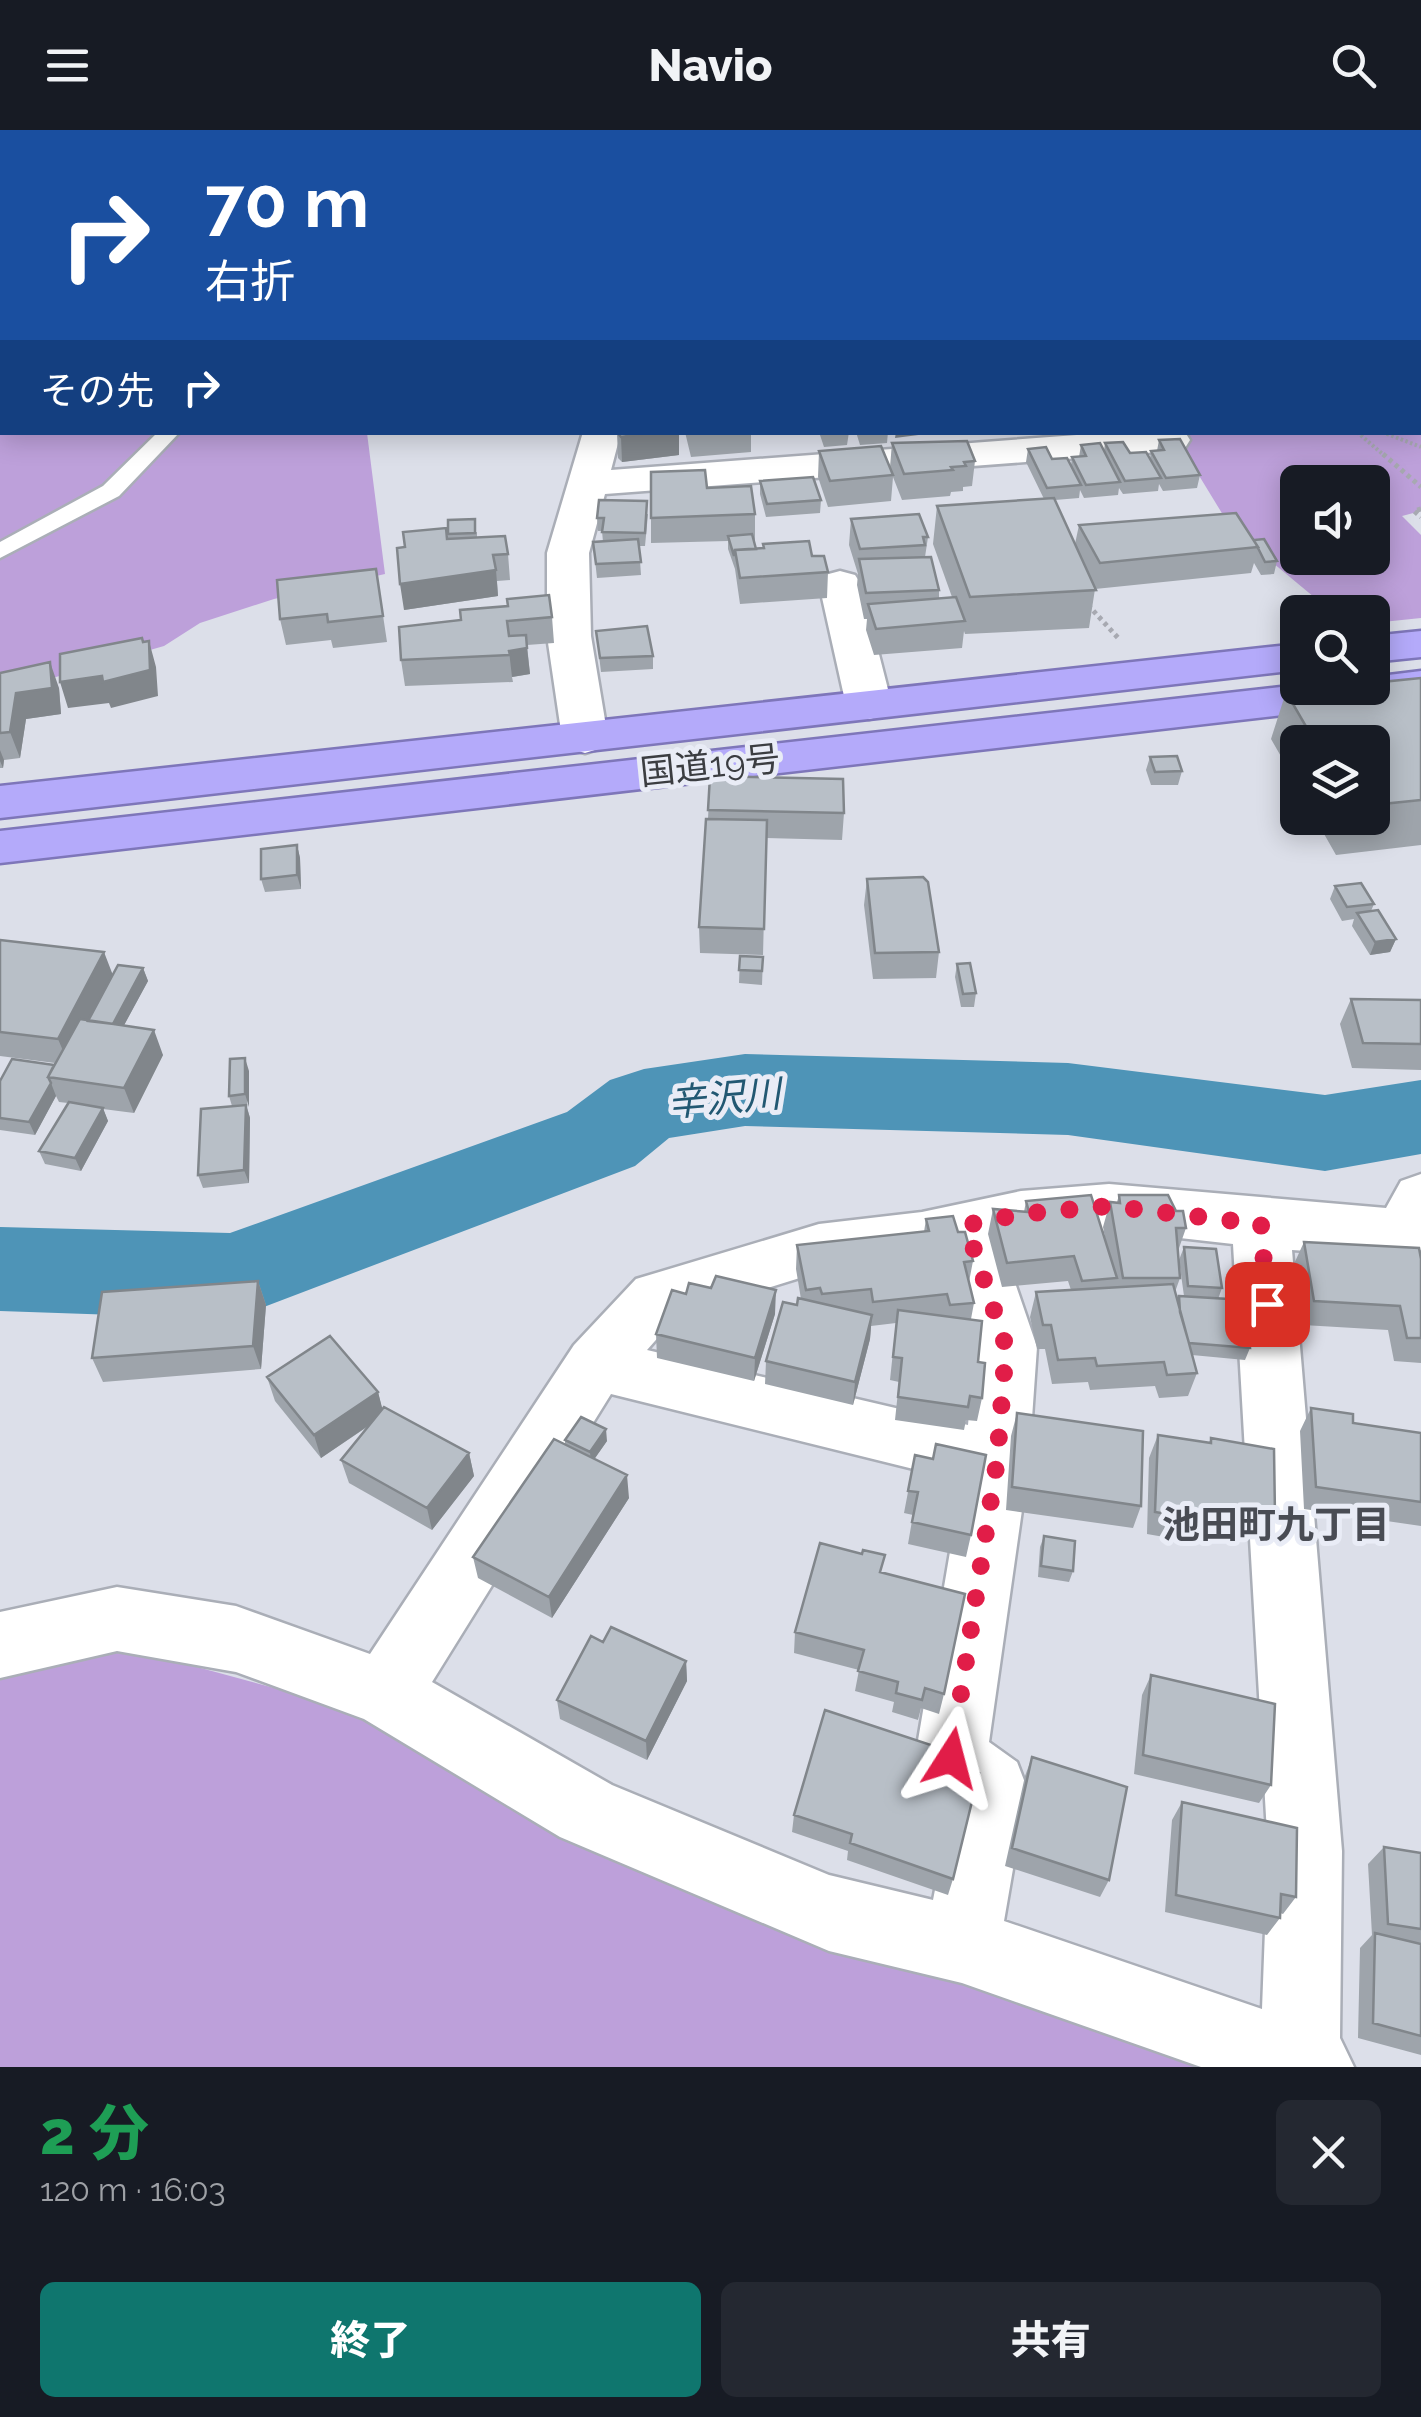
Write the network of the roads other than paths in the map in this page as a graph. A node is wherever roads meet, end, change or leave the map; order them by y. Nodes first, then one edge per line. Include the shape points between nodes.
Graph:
1 (167, 435) edge
2 (601, 435) edge
3 (1171, 440) edge
4 (588, 484) junction
5 (0, 551) edge
6 (840, 584) dead end
7 (1421, 644) edge
8 (1390, 647) edge
9 (1280, 659) edge
10 (1421, 685) edge
11 (869, 705) junction
12 (584, 738) junction
13 (0, 802) edge
14 (0, 847) edge
15 (1261, 1224) junction
16 (966, 1225) junction
17 (1415, 1234) edge
18 (596, 1364) junction
19 (997, 1461) junction
20 (0, 1645) edge
21 (384, 1693) junction
22 (962, 1945) junction
23 (1307, 2064) edge

1 - 5 lane via 111,491
2 - 4 street
3 - 4 street
4 - 12 street via 568,553 569,636
6 - 11 street
7 - 8 highway
9 - 11 highway, 国道19号
10 - 14 highway, 国道19号
11 - 12 highway, 国道19号
12 - 13 highway, 国道19号
15 - 16 street via 1109,1206
15 - 17 street
15 - 23 street via 1306,1851
16 - 18 street via 819,1248 657,1297
16 - 19 street via 1006,1347
18 - 19 street
18 - 21 street
19 - 22 street via 951,1758 991,1788
20 - 21 street via 117,1619 236,1639
21 - 22 street via 586,1810 829,1913
22 - 23 street

